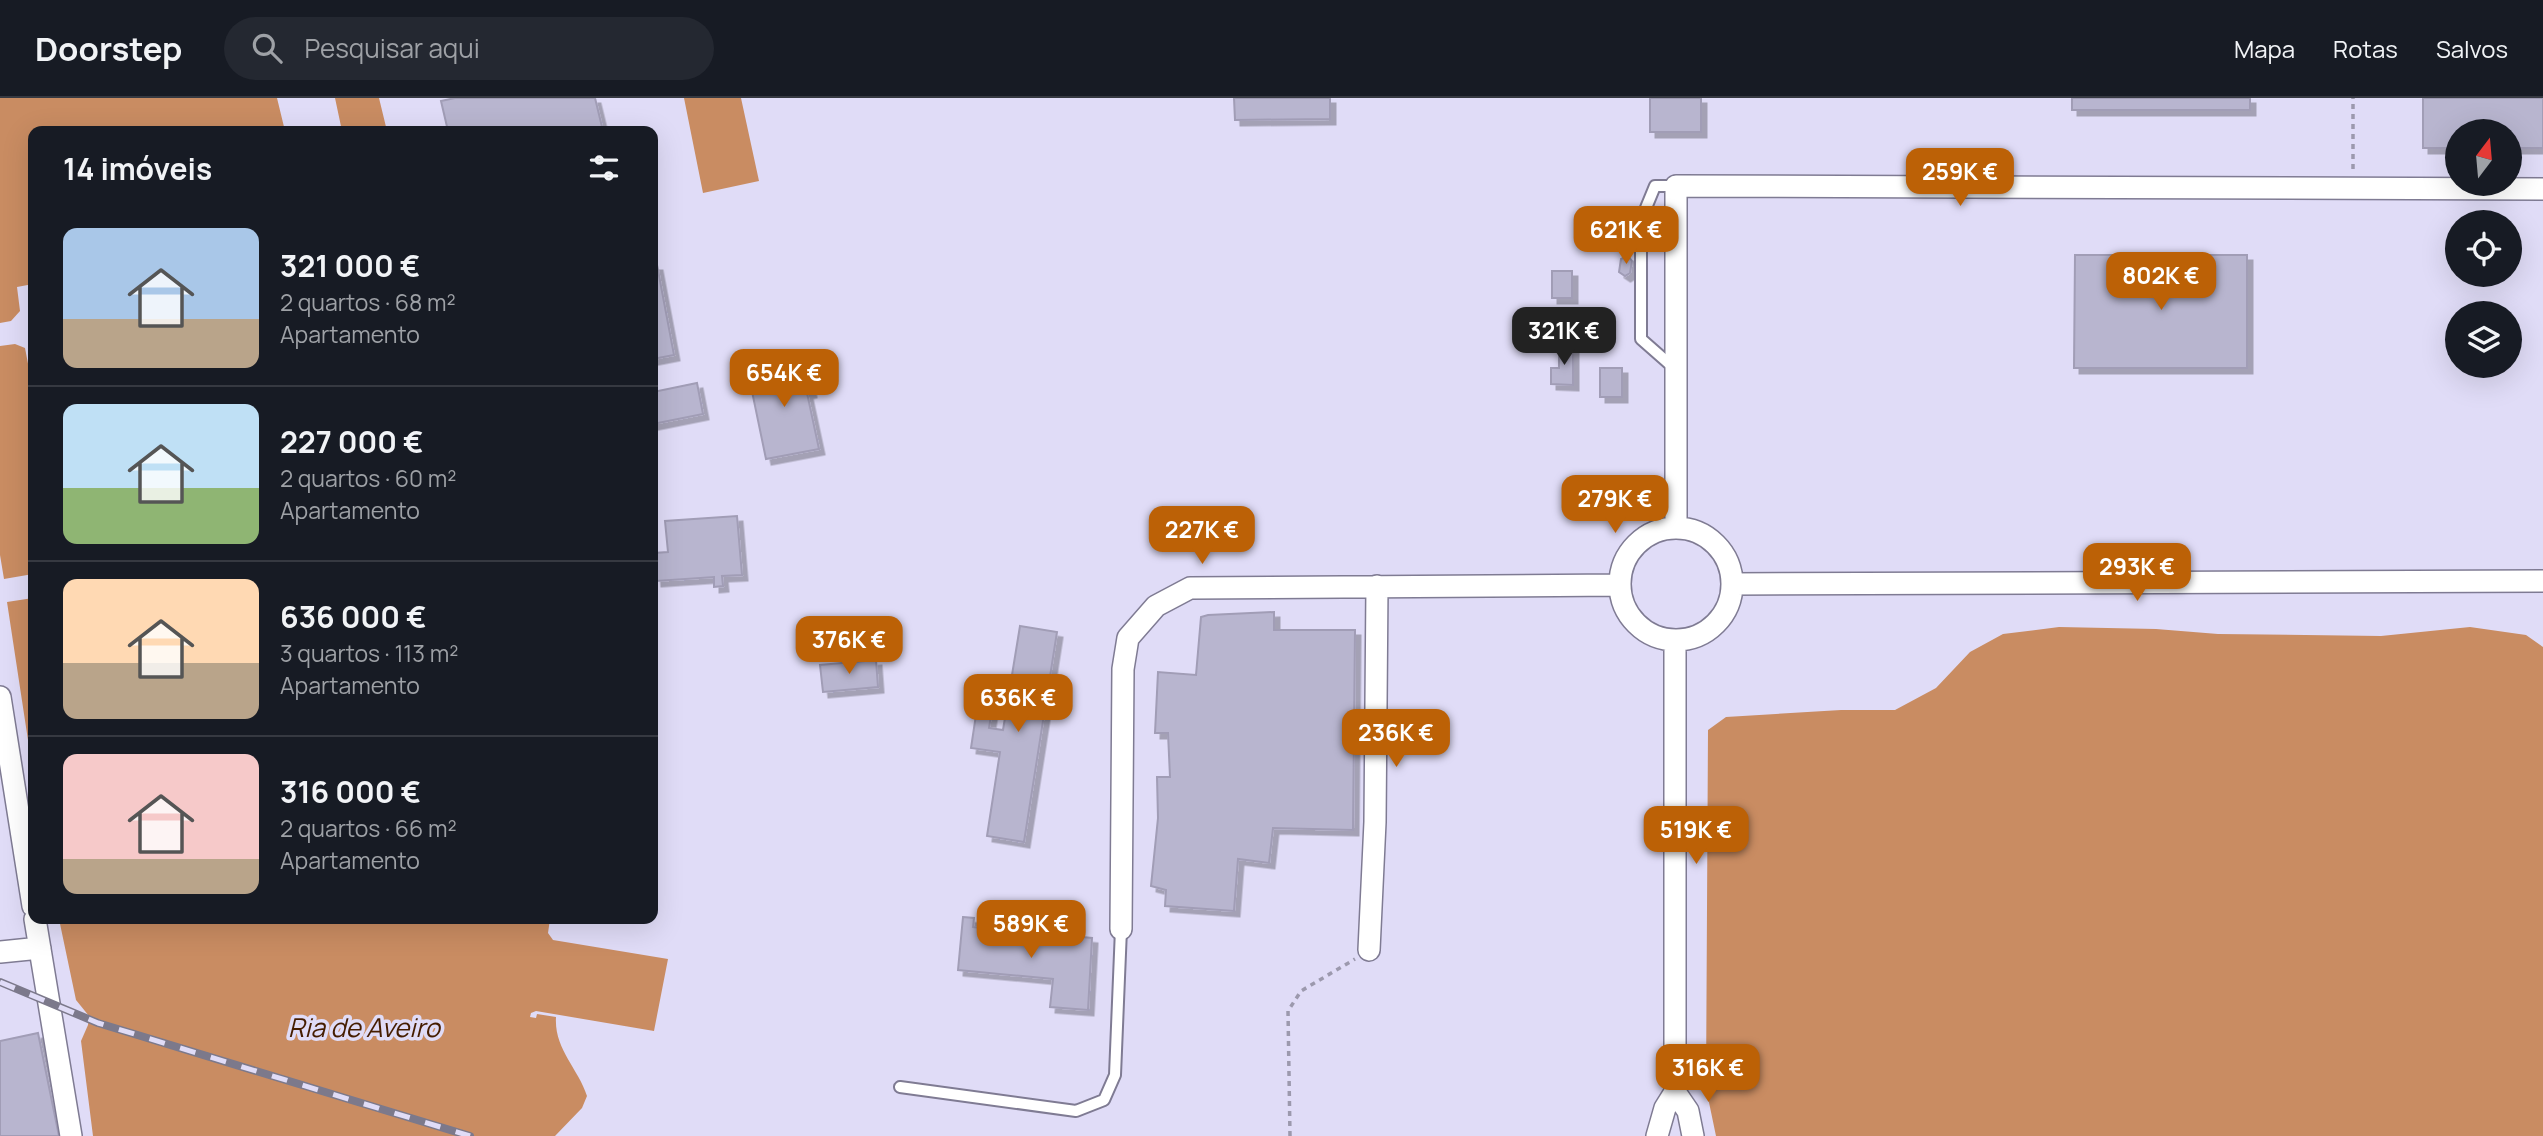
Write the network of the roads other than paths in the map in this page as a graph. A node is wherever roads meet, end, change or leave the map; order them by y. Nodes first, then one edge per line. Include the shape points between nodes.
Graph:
1 (1676, 186) junction
2 (2543, 189) edge
3 (1676, 370) junction
4 (1676, 527) junction
5 (2543, 581) edge
6 (1732, 584) junction
7 (1620, 585) junction
8 (1377, 586) junction
9 (1675, 641) junction
10 (0, 697) edge
11 (28, 874) edge
12 (36, 924) edge
13 (1121, 929) joint
14 (40, 948) junction
15 (1369, 950) road end
16 (0, 952) edge
17 (900, 1087) dead end
18 (1675, 1092) junction
19 (71, 1136) edge
20 (1657, 1136) edge
21 (1693, 1136) edge

1 - 2 street
1 - 3 street
1 - 3 lane via 1655,186 1640,220 1641,338
3 - 4 street
4 - 6 street via 1701,533 1721,549 1732,572
4 - 7 street via 1651,532 1631,548 1620,571
5 - 6 street
6 - 9 street via 1720,620 1700,636
7 - 8 street
7 - 9 street via 1631,619 1651,635
8 - 13 street via 1190,587 1156,606 1128,638 1123,669
8 - 15 street
9 - 18 street
10 - 11 street
12 - 14 street
13 - 17 lane via 1115,1075 1104,1100 1076,1111
14 - 16 street
14 - 19 street
18 - 20 street
18 - 21 street via 1688,1111

